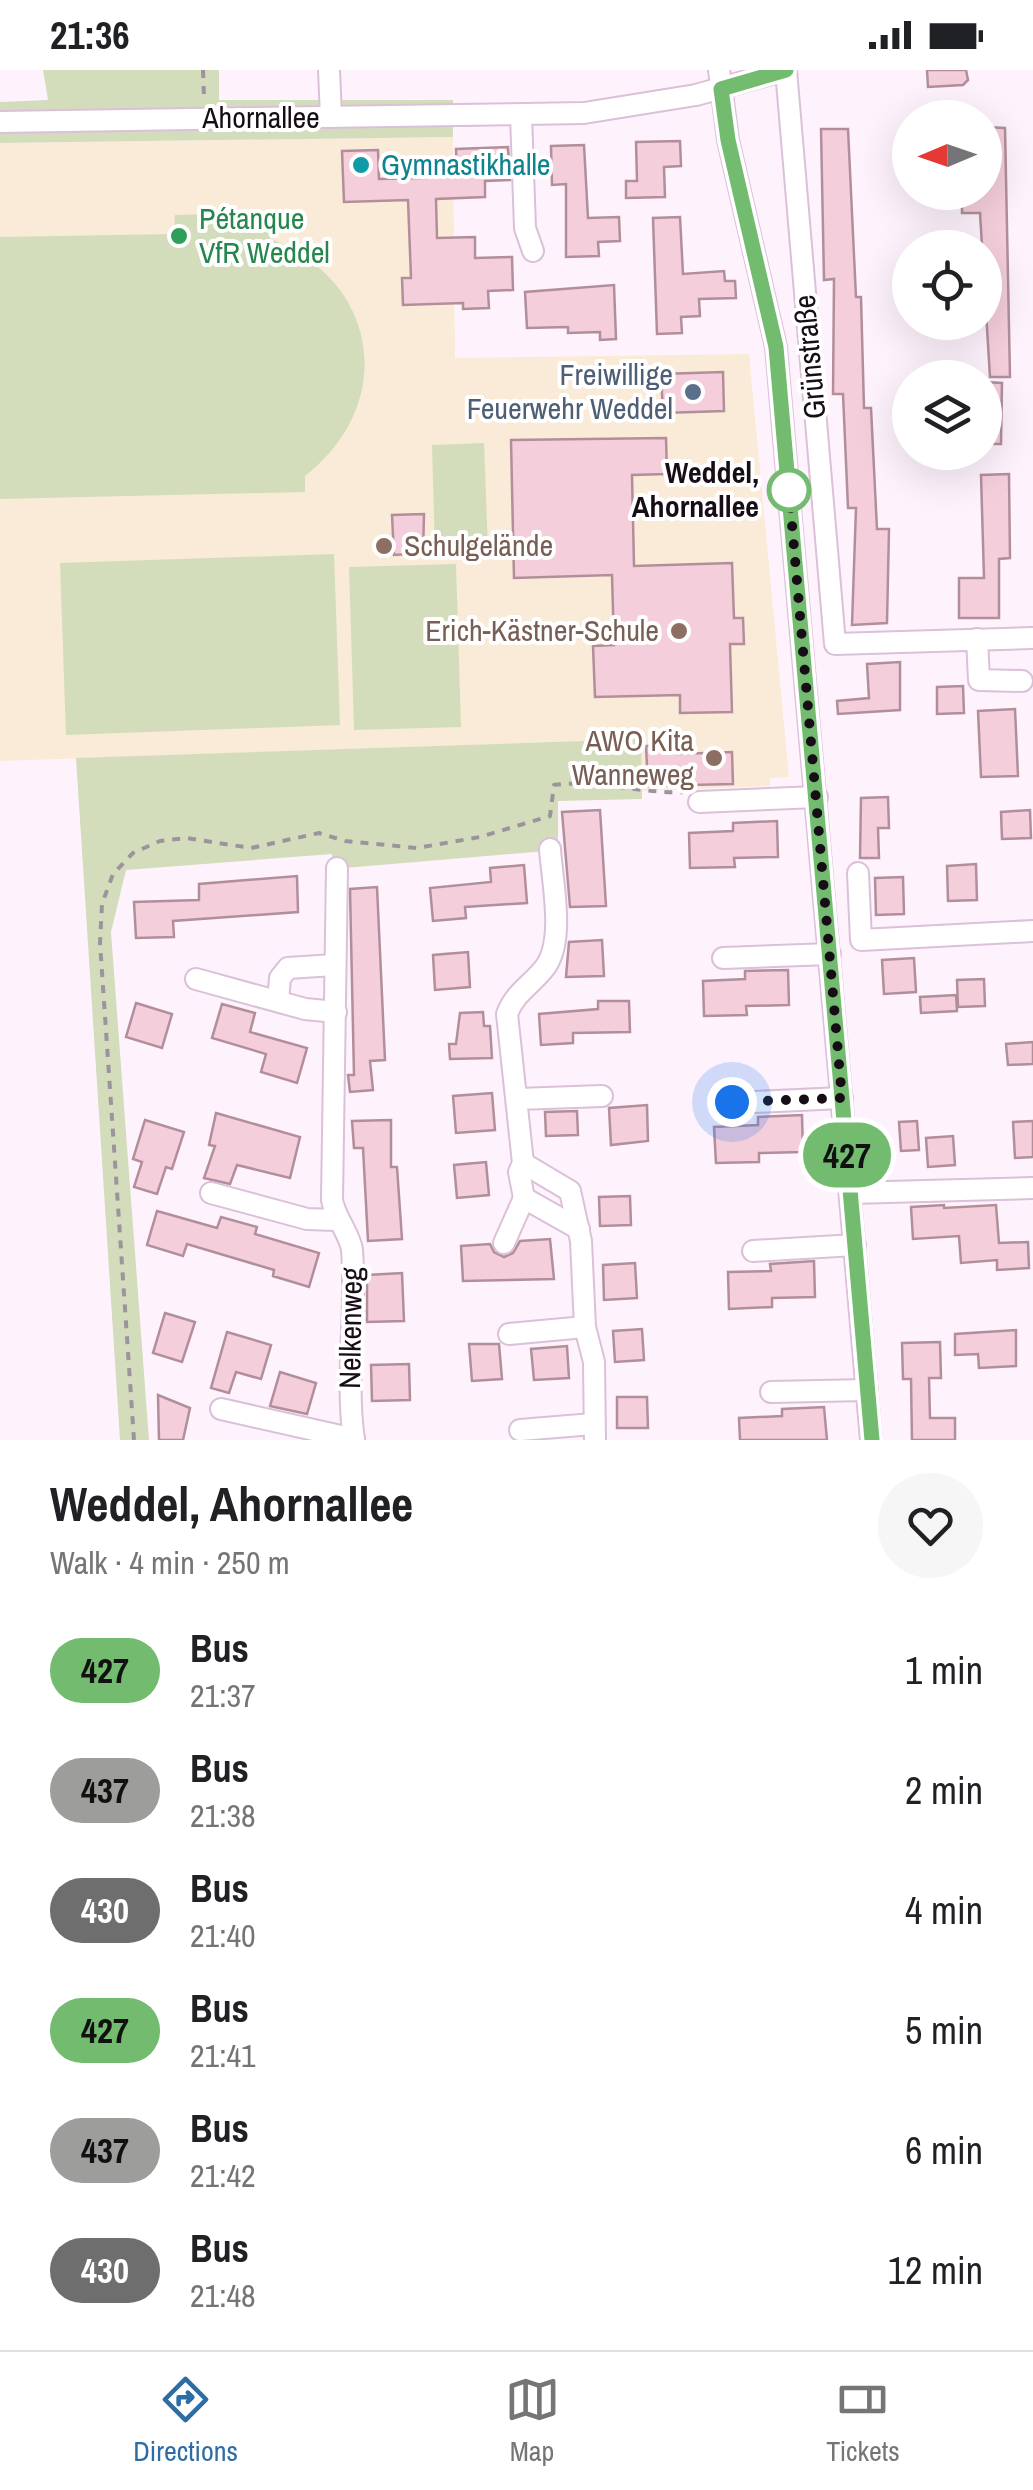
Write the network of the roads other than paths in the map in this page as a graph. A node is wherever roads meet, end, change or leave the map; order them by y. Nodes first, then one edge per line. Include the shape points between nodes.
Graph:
1 (329, 70) edge
2 (786, 70) edge
3 (720, 79) edge
4 (521, 115) junction
5 (330, 117) junction
6 (0, 122) edge
7 (533, 251) dead end
8 (1033, 638) edge
9 (977, 639) junction
10 (1022, 681) dead end
11 (817, 796) junction
12 (700, 802) dead end
13 (550, 849) dead end
14 (336, 868) dead end
15 (858, 873) dead end
16 (1033, 930) edge
17 (830, 954) junction
18 (723, 958) dead end
19 (334, 966) junction
20 (196, 979) dead end
21 (278, 1001) junction
22 (336, 1012) junction
23 (602, 1096) dead end
24 (842, 1098) junction
25 (518, 1099) junction
26 (732, 1102) dead end
27 (523, 1163) junction
28 (1033, 1188) edge
29 (211, 1192) dead end
30 (850, 1192) junction
31 (524, 1198) junction
32 (336, 1220) junction
33 (579, 1229) junction
34 (504, 1243) dead end
35 (855, 1245) junction
36 (753, 1251) dead end
37 (584, 1326) junction
38 (509, 1334) dead end
39 (867, 1390) junction
40 (771, 1392) dead end
41 (221, 1409) dead end
42 (520, 1430) dead end
43 (594, 1432) edge
44 (354, 1440) edge
45 (872, 1440) edge

1 - 5 street
2 - 3 street, Ahornallee
2 - 9 street, Grünstraße via 835,644
3 - 4 street, Ahornallee via 635,107
3 - 11 street via 776,347
4 - 5 street, Ahornallee
4 - 7 street via 525,228
5 - 6 street, Ahornallee
8 - 9 street
9 - 10 street via 978,680
11 - 12 street
11 - 17 street
13 - 25 street via 554,948 546,966 513,998 508,1014
14 - 19 street, Nelkenweg
15 - 16 street via 861,940
17 - 18 street
17 - 24 street
19 - 21 street via 288,968
19 - 22 street, Nelkenweg
20 - 21 street
21 - 22 street
22 - 32 street, Nelkenweg
23 - 25 street
24 - 26 street
24 - 30 street
25 - 27 street
27 - 31 street
27 - 33 street via 570,1191
28 - 30 street
29 - 32 street via 307,1219
30 - 35 street
31 - 33 street
31 - 34 street
32 - 44 street, Nelkenweg via 352,1245
33 - 37 street
35 - 36 street
35 - 39 street
37 - 38 street
37 - 43 street via 594,1362
39 - 40 street
39 - 45 street
41 - 44 street, Nelkenweg
42 - 43 street

